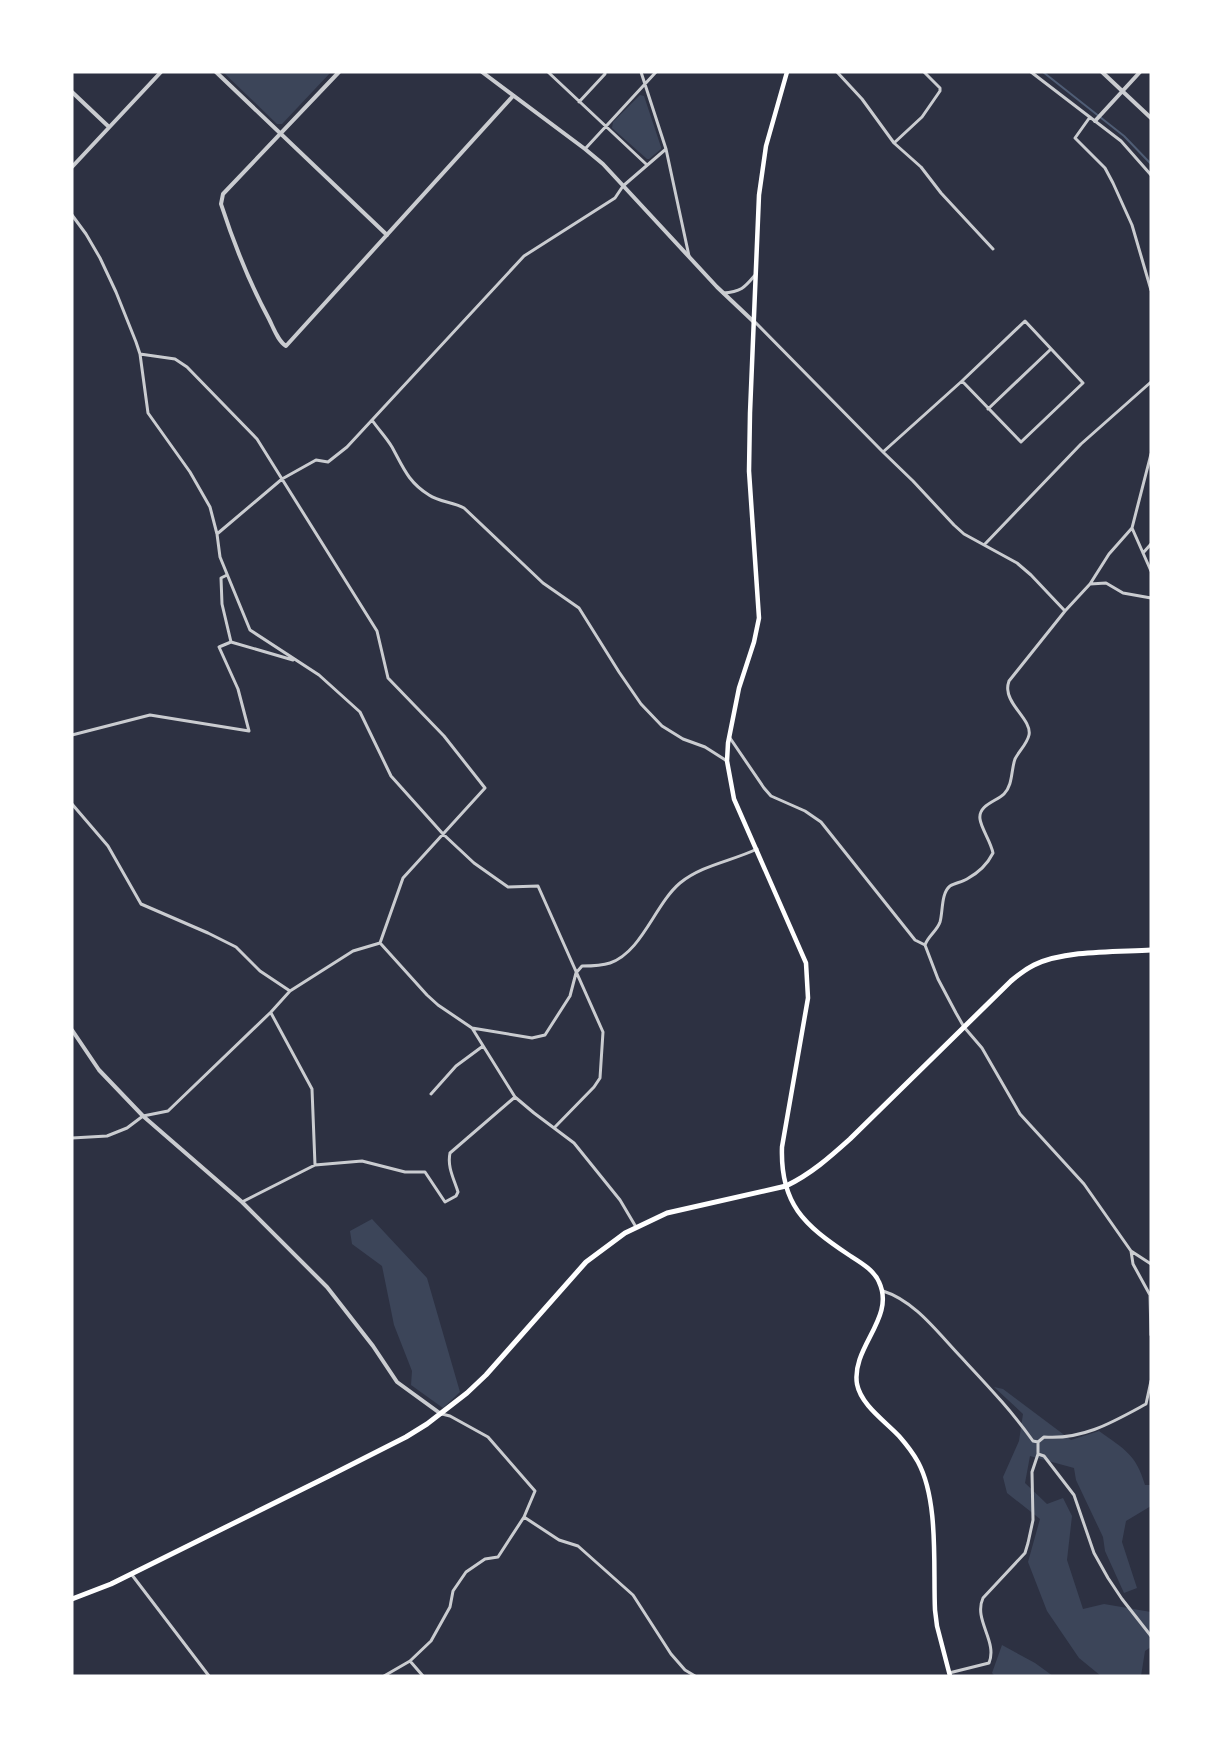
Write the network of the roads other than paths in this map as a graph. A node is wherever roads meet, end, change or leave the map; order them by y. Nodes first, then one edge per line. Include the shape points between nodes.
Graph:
1 (161, 72) edge
2 (216, 72) edge
3 (339, 72) edge
4 (482, 72) edge
5 (548, 72) edge
6 (559, 72) edge
7 (605, 72) edge
8 (641, 72) edge
9 (656, 72) edge
10 (787, 72) edge
11 (837, 72) edge
12 (924, 72) edge
13 (1031, 72) edge
14 (1102, 72) edge
15 (1140, 72) edge
16 (554, 77) junction
17 (645, 83) junction
18 (1122, 91) junction
19 (72, 92) edge
20 (513, 96) junction
21 (579, 102) junction
22 (1090, 117) junction
23 (1151, 118) edge
24 (1095, 121) junction
25 (606, 125) junction
26 (109, 127) junction
27 (280, 134) junction
28 (894, 143) junction
29 (585, 149) junction
30 (666, 149) junction
31 (646, 164) junction
32 (72, 167) edge
33 (1151, 174) edge
34 (623, 186) junction
35 (72, 215) edge
36 (387, 235) junction
37 (993, 249) dead end
38 (690, 257) junction
39 (756, 273) junction
40 (1151, 290) edge
41 (723, 293) junction
42 (755, 322) junction
43 (1051, 349) junction
44 (140, 354) junction
45 (962, 381) junction
46 (1151, 382) edge
47 (988, 409) junction
48 (372, 420) junction
49 (883, 452) junction
50 (1151, 454) edge
51 (282, 479) junction
52 (1132, 528) junction
53 (217, 534) junction
54 (1151, 544) edge
55 (984, 545) junction
56 (1143, 553) junction
57 (1151, 571) edge
58 (227, 575) junction
59 (1090, 584) junction
60 (1151, 598) edge
61 (1065, 611) junction
62 (231, 642) junction
63 (298, 662) junction
64 (72, 735) edge
65 (729, 736) junction
66 (727, 761) junction
67 (72, 804) edge
68 (443, 834) junction
69 (757, 849) junction
70 (380, 943) junction
71 (925, 945) junction
72 (1151, 950) edge
73 (576, 973) junction
74 (290, 991) junction
75 (271, 1012) junction
76 (472, 1028) junction
77 (964, 1028) junction
78 (72, 1030) edge
79 (483, 1046) junction
80 (431, 1094) dead end
81 (516, 1097) junction
82 (143, 1116) junction
83 (554, 1128) junction
84 (72, 1138) edge
85 (315, 1165) junction
86 (786, 1186) junction
87 (242, 1202) junction
88 (636, 1227) junction
89 (1131, 1251) junction
90 (1151, 1264) edge
91 (883, 1292) junction
92 (1151, 1335) edge
93 (1151, 1381) edge
94 (442, 1414) junction
95 (1038, 1443) junction
96 (1038, 1454) junction
97 (525, 1517) junction
98 (132, 1574) junction
99 (72, 1599) edge
100 (1151, 1636) edge
101 (410, 1661) junction
102 (949, 1675) edge
103 (209, 1676) edge
104 (384, 1676) edge
105 (423, 1676) edge
106 (695, 1676) edge

1 - 26 street
2 - 27 street
3 - 27 street
4 - 20 street
5 - 16 street
6 - 16 street
7 - 21 street
8 - 17 street
9 - 17 street
10 - 39 main road via 762,168
11 - 28 street
12 - 28 street via 940,91 922,117
13 - 22 street
14 - 18 street
15 - 18 street
16 - 21 street
17 - 25 street
17 - 30 street
18 - 23 street
18 - 24 street
19 - 26 street
20 - 29 street
20 - 36 street
21 - 25 street
22 - 24 street
22 - 40 street via 1075,138 1105,168 1113,183 1132,225
24 - 33 street via 1121,141
25 - 29 street
25 - 31 street
26 - 32 street
27 - 36 street
27 - 36 street via 223,194 221,204 259,302 283,345
28 - 37 street via 921,167
29 - 34 street
30 - 31 street
30 - 38 street
31 - 34 street
34 - 38 street
34 - 48 street via 615,198 524,256
35 - 44 street via 100,258
38 - 41 street
39 - 41 street via 745,287
39 - 42 main road
41 - 42 street
42 - 49 street
42 - 65 main road via 749,472 759,618
43 - 45 street via 1025,321
43 - 47 street
43 - 47 street via 1083,383 1021,442
44 - 51 street via 175,359 187,367 257,439
44 - 53 street via 148,413 210,507
45 - 47 street
45 - 49 street
46 - 55 street via 1081,444
48 - 51 street via 328,462 316,460
48 - 66 street via 391,445 403,471 422,490 464,508 543,583 579,608 619,672 662,726
49 - 55 street via 954,525
50 - 52 street
51 - 53 street
51 - 68 street via 377,631 388,678 444,736 485,788
52 - 56 street
52 - 59 street
53 - 58 street
54 - 56 street
55 - 61 street via 1017,563
56 - 57 street
58 - 62 street via 221,578 222,604
58 - 63 street via 250,630
59 - 60 street via 1106,583 1123,593
59 - 61 street
61 - 71 street via 1009,681 1011,700 1029,730 1029,737 1015,759 1007,791 981,812 993,853 967,879 949,886 940,923
62 - 63 street
62 - 64 street via 219,647 238,689 249,730 150,716
63 - 68 street via 319,675 360,712 391,776
65 - 66 main road
65 - 71 street via 771,796 821,822 915,940
66 - 69 main road via 734,799
67 - 74 street via 108,846 141,904 236,947 260,971
68 - 70 street via 403,878
68 - 73 street via 508,887 538,886
69 - 73 street via 687,878 629,951 612,962 582,966
69 - 86 main road via 801,948 809,984 784,1128 782,1162
70 - 74 street via 353,951
70 - 76 street via 427,995
71 - 77 street
72 - 77 main road via 1053,958 1035,965 1011,981
73 - 76 street via 570,996 545,1035 532,1038
73 - 83 street via 603,1032 600,1078
74 - 75 street
75 - 82 street via 168,1111
75 - 85 street via 312,1089
76 - 79 street
77 - 86 main road via 826,1161
77 - 89 street via 982,1048 1020,1114 1083,1184
78 - 82 street via 99,1070
79 - 80 street via 456,1066
79 - 81 street
81 - 83 street
81 - 85 street via 450,1153 450,1168 458,1192 445,1202 425,1172 405,1172 362,1161
82 - 84 street via 107,1136
82 - 87 street
83 - 88 street via 574,1143 620,1200
85 - 87 street
86 - 88 main road via 667,1213
86 - 91 main road via 798,1214 867,1267
87 - 94 street via 327,1287 397,1382
88 - 94 main road via 586,1262 486,1375
89 - 90 street
89 - 92 street via 1133,1264 1150,1295
91 - 95 street via 918,1312
91 - 102 main road via 880,1317 858,1360 858,1388 909,1449 925,1478 932,1507 935,1610
93 - 95 street via 1146,1404 1105,1426 1061,1438 1044,1437
94 - 97 street via 489,1437 535,1491
94 - 98 main road via 406,1437
95 - 96 street
96 - 100 street via 1044,1456 1074,1495 1094,1552 1122,1599
96 - 102 street via 1032,1472 1033,1520 1025,1553 980,1606 992,1655 989,1663
97 - 101 street via 498,1557 466,1572 431,1641
97 - 106 street via 559,1540 578,1546 633,1595 671,1654
98 - 99 main road
98 - 103 street
101 - 104 street
101 - 105 street

